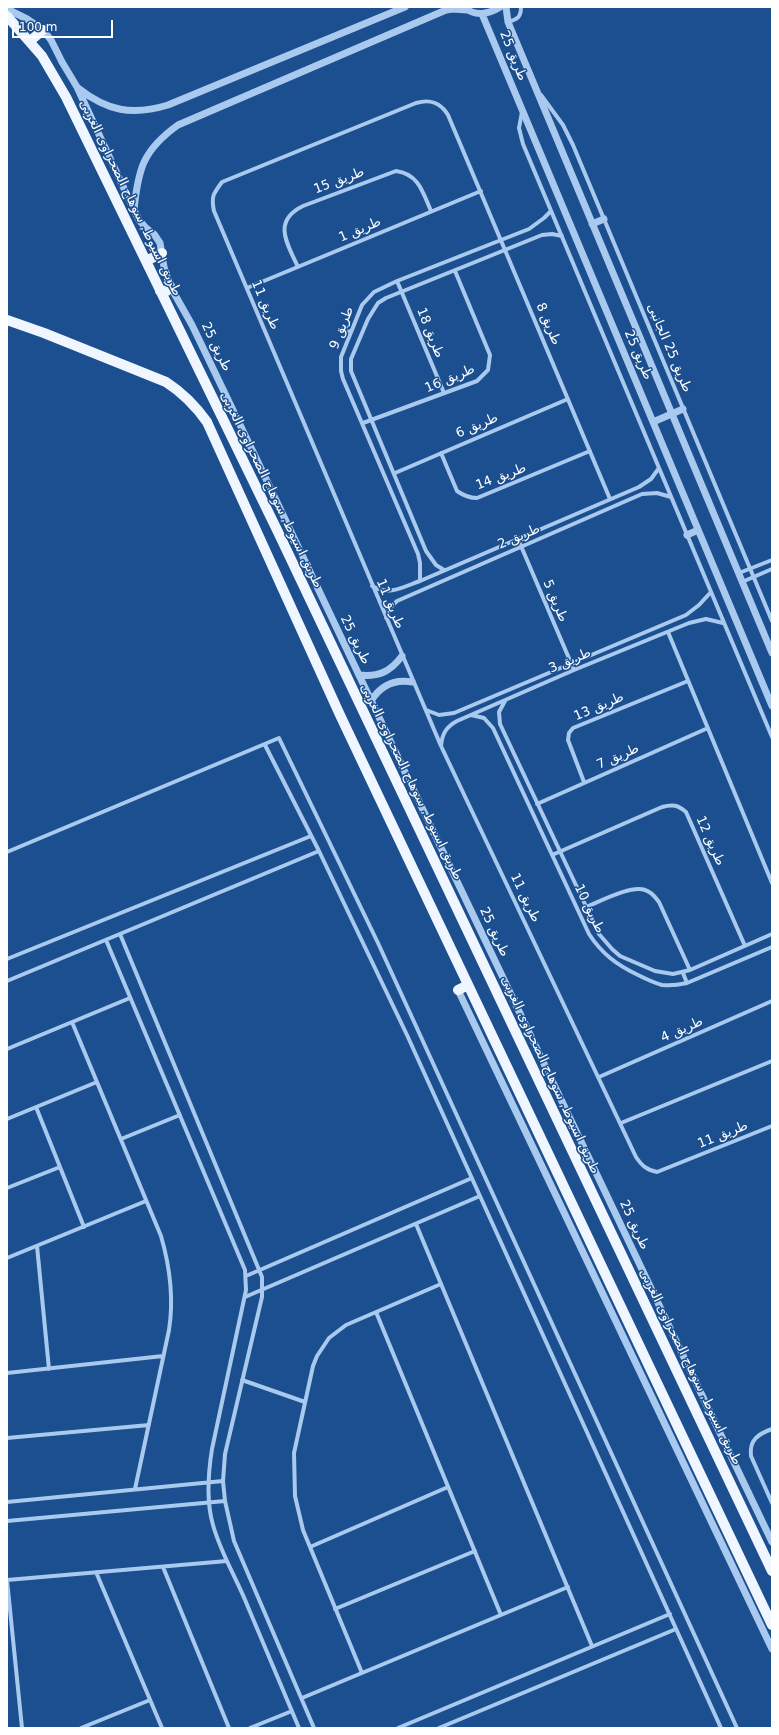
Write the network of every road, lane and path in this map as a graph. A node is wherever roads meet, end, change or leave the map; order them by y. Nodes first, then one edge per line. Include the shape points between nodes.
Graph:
1 (405, 7) edge
2 (500, 7) edge
3 (506, 7) edge
4 (521, 7) edge
5 (465, 8) edge
6 (7, 9) edge
7 (482, 14) junction
8 (7, 16) edge
9 (508, 22) junction
10 (43, 30) junction
11 (30, 41) junction
12 (77, 87) junction
13 (536, 90) junction
14 (523, 111) junction
15 (466, 157) joint
16 (481, 191) junction
17 (134, 210) junction
18 (431, 211) junction
19 (551, 211) junction
20 (604, 219) junction
21 (592, 224) junction
22 (562, 236) junction
23 (502, 240) junction
24 (506, 250) junction
25 (162, 253) junction
26 (146, 261) junction
27 (298, 267) junction
28 (455, 270) junction
29 (398, 281) junction
30 (170, 286) junction
31 (247, 288) junction
32 (160, 290) junction
33 (402, 291) junction
34 (7, 320) edge
35 (343, 329) dead end
36 (351, 332) junction
37 (444, 393) junction
38 (568, 399) junction
39 (683, 409) junction
40 (672, 414) junction
41 (372, 420) junction
42 (653, 422) junction
43 (363, 423) junction
44 (590, 451) junction
45 (441, 453) junction
46 (659, 468) junction
47 (395, 473) junction
48 (671, 497) junction
49 (610, 499) junction
50 (698, 530) junction
51 (687, 535) junction
52 (518, 539) junction
53 (521, 547) junction
54 (772, 560) edge
55 (750, 569) junction
56 (444, 570) junction
57 (772, 570) edge
58 (739, 574) junction
59 (754, 577) junction
60 (420, 580) junction
61 (742, 582) junction
62 (372, 586) junction
63 (711, 592) junction
64 (386, 619) junction
65 (772, 621) edge
66 (724, 623) junction
67 (668, 632) junction
68 (772, 653) edge
69 (402, 656) junction
70 (571, 664) junction
71 (574, 670) junction
72 (359, 676) junction
73 (412, 682) junction
74 (688, 682) junction
75 (371, 701) junction
76 (505, 701) junction
77 (772, 706) edge
78 (425, 710) junction
79 (472, 715) junction
80 (708, 728) junction
81 (772, 737) edge
82 (265, 745) junction
83 (441, 746) junction
84 (584, 782) junction
85 (537, 804) junction
86 (312, 836) junction
87 (319, 851) junction
88 (7, 852) edge
89 (560, 852) junction
90 (552, 855) junction
91 (772, 884) edge
92 (586, 907) junction
93 (120, 934) junction
94 (772, 934) edge
95 (106, 940) junction
96 (604, 942) junction
97 (597, 946) junction
98 (745, 946) junction
99 (772, 947) edge
100 (7, 959) edge
101 (690, 970) junction
102 (683, 973) junction
103 (7, 981) edge
104 (687, 983) junction
105 (468, 985) junction
106 (458, 990) joint
107 (130, 998) junction
108 (772, 1001) edge
109 (72, 1022) junction
110 (7, 1049) edge
111 (772, 1061) edge
112 (599, 1077) junction
113 (97, 1082) junction
114 (36, 1107) junction
115 (180, 1115) junction
116 (7, 1119) edge
117 (621, 1123) junction
118 (772, 1126) edge
119 (121, 1139) junction
120 (60, 1167) junction
121 (472, 1178) junction
122 (7, 1188) edge
123 (480, 1196) junction
124 (146, 1201) junction
125 (416, 1224) junction
126 (84, 1227) junction
127 (37, 1246) junction
128 (7, 1258) edge
129 (260, 1270) junction
130 (246, 1276) junction
131 (441, 1284) junction
132 (263, 1290) junction
133 (245, 1297) junction
134 (376, 1312) junction
135 (163, 1356) junction
136 (49, 1369) junction
137 (7, 1373) edge
138 (242, 1380) junction
139 (305, 1402) junction
140 (149, 1425) junction
141 (772, 1428) edge
142 (7, 1438) edge
143 (223, 1481) junction
144 (209, 1482) junction
145 (448, 1488) junction
146 (136, 1489) junction
147 (224, 1501) junction
148 (7, 1502) edge
149 (209, 1502) junction
150 (772, 1503) edge
151 (7, 1521) edge
152 (772, 1542) edge
153 (310, 1547) junction
154 (475, 1551) junction
155 (227, 1561) junction
156 (163, 1567) junction
157 (772, 1571) edge
158 (96, 1572) junction
159 (7, 1580) edge
160 (568, 1587) junction
161 (335, 1609) junction
162 (670, 1614) junction
163 (501, 1615) junction
164 (772, 1625) edge
165 (676, 1629) junction
166 (592, 1646) junction
167 (772, 1649) edge
168 (362, 1673) junction
169 (302, 1698) junction
170 (150, 1700) junction
171 (292, 1711) junction
172 (22, 1728) edge
173 (81, 1728) edge
174 (162, 1728) edge
175 (229, 1728) edge
176 (250, 1728) edge
177 (299, 1728) edge
178 (314, 1728) edge
179 (398, 1728) edge
180 (439, 1728) edge
181 (721, 1728) edge
182 (737, 1728) edge

1 - 12 street via 168,106 152,110 130,111 104,105 89,98
2 - 7 street
3 - 9 street, طريق 25
4 - 9 street via 519,18
5 - 7 street
5 - 17 street via 446,10 178,124 161,138 145,159 139,175
6 - 10 street, طريق 25
7 - 14 street, طريق 25
8 - 11 main road, طريق اسيوط, سوهاج الصحراوى الغربى
9 - 13 street, طريق 25
10 - 11 main road
10 - 12 street, طريق 25
11 - 26 main road, طريق اسيوط, سوهاج الصحراوى الغربى via 66,97
12 - 17 street, طريق 25
13 - 20 street, طريق 25 الجانبى via 563,125
13 - 21 street, طريق 25
14 - 19 street via 519,123 520,135
14 - 42 street, طريق 25
15 - 16 street, طريق 8
15 - 31 street, طريق 11 via 444,109 431,101 423,101 222,182 214,192 214,211
16 - 18 street, طريق 1
16 - 23 street, طريق 8
17 - 25 street, طريق 25 via 160,243
18 - 27 street, طريق 1
18 - 27 street, طريق 15 via 413,176 396,171 303,206 287,218 284,228 285,238
19 - 22 street
19 - 23 street, طريق 9 via 529,230
20 - 21 street
20 - 39 street, طريق 25 الجانبى
21 - 40 street, طريق 25
22 - 24 street, طريق 9 via 542,235
22 - 46 street
23 - 24 street, طريق 8
23 - 29 street, طريق 9
24 - 28 street, طريق 9
24 - 38 street, طريق 8
25 - 26 main road
25 - 30 street, طريق 25
26 - 32 main road, طريق اسيوط, سوهاج الصحراوى الغربى
27 - 31 street, طريق 1
28 - 33 street, طريق 9
28 - 37 street, طريق 16 via 490,355 490,363 488,370 477,381
29 - 33 street, طريق 18
29 - 36 street, طريق 9 via 380,288 368,297
30 - 32 main road via 167,290
30 - 72 street, طريق 25 via 192,325
31 - 62 street, طريق 11
32 - 157 main road, طريق اسيوط, سوهاج الصحراوى الغربى
33 - 37 street, طريق 18
33 - 41 street, طريق 9 via 378,303 351,359 351,371
34 - 105 main road, طريق اسيوط, سوهاج الصحراوى الغربى via 166,382 196,406 207,422 340,715
35 - 36 street
36 - 43 street, طريق 9 via 341,357 341,371
37 - 41 street, طريق 16
38 - 44 street, طريق 8
38 - 45 street, طريق 6
39 - 40 street
39 - 55 street, طريق 25 الجانبى
40 - 42 street
40 - 58 street, طريق 25
41 - 43 street, طريق 16
41 - 47 street, طريق 9
42 - 50 street, طريق 25
43 - 60 street, طريق 9 via 418,554
44 - 45 street, طريق 14 via 477,498 462,496 457,491
44 - 49 street, طريق 8
45 - 47 street, طريق 6
46 - 48 street
46 - 49 street, طريق 2 via 645,484
47 - 56 street, طريق 9 via 428,555
48 - 51 street
48 - 53 street, طريق 2 via 657,493 642,494
49 - 52 street, طريق 2
50 - 51 street
50 - 77 street, طريق 25
51 - 63 street
52 - 53 street, طريق 5
52 - 56 street, طريق 2
53 - 64 street, طريق 2 via 397,601 389,609
53 - 70 street, طريق 5
54 - 55 street
55 - 58 street
55 - 59 street, طريق 25 الجانبى
56 - 60 street, طريق 2
57 - 59 street
58 - 61 street, طريق 25
59 - 61 street
59 - 65 street, طريق 25 الجانبى
60 - 62 street, طريق 2 via 392,591 378,590
61 - 68 street, طريق 25
62 - 64 street, طريق 11
63 - 66 street
63 - 70 street, طريق 3 via 700,605 686,615
64 - 69 street, طريق 11
66 - 67 street, طريق 3 via 698,620
66 - 81 street
67 - 71 street, طريق 3
67 - 74 street
69 - 72 street via 388,671 379,675
69 - 73 street, طريق 11
70 - 71 street, طريق 5
70 - 78 street, طريق 3 via 454,713 439,715
71 - 76 street, طريق 3
72 - 75 street, طريق 25
73 - 75 street via 403,680 384,686 376,692
73 - 78 street, طريق 11
74 - 80 street
74 - 84 street, طريق 13 via 573,728 568,740
75 - 152 street, طريق 25
76 - 79 street, طريق 3
76 - 85 street, طريق 10 via 499,712 500,724
78 - 83 street, طريق 11
79 - 83 street, طريق 3 via 450,725 445,731
79 - 90 street, طريق 10 via 484,718 493,728
80 - 84 street, طريق 7
80 - 91 street
82 - 86 street
82 - 88 street
82 - 182 street via 279,738 384,956
83 - 112 street, طريق 11
84 - 85 street, طريق 7
85 - 89 street, طريق 10
86 - 87 street
86 - 100 street
87 - 93 street
87 - 121 street
89 - 90 street, طريق 12
89 - 92 street, طريق 10
89 - 98 street, طريق 12 via 662,807 680,806 686,812
90 - 97 street, طريق 10
92 - 96 street, طريق 10
92 - 101 street via 628,890 646,890 659,902
93 - 95 street
93 - 129 street
94 - 98 street, طريق 10
95 - 103 street
95 - 107 street
96 - 97 street
96 - 102 street, طريق 10 via 630,961 664,973
97 - 104 street, طريق 10 via 613,962 649,980 674,986
98 - 101 street, طريق 10
99 - 104 street, طريق 10
101 - 102 street, طريق 10
102 - 104 street
105 - 106 main road
105 - 164 main road, طريق اسيوط, سوهاج الصحراوى الغربى
106 - 167 street
107 - 109 street
107 - 115 street
108 - 112 street, طريق 4
109 - 110 street
109 - 113 street
111 - 117 street
112 - 117 street, طريق 11
113 - 114 street
113 - 119 street
114 - 116 street
114 - 120 street
115 - 119 street
115 - 130 street
117 - 118 street, طريق 11 via 636,1157 648,1170 657,1172
119 - 124 street
120 - 122 street
120 - 126 street
121 - 123 street
121 - 129 street
123 - 125 street
123 - 162 street
124 - 126 street
124 - 135 street via 161,1236 170,1272 171,1310
125 - 131 street
125 - 132 street
126 - 127 street
127 - 128 street
127 - 136 street
129 - 130 street
129 - 132 street
130 - 133 street
131 - 134 street
131 - 160 street
132 - 133 street
132 - 138 street
133 - 144 street via 212,1449
134 - 139 street via 346,1325 322,1347 313,1366
134 - 145 street
135 - 136 street
135 - 140 street
136 - 137 street
138 - 139 street
138 - 143 street via 224,1454
139 - 153 street via 295,1445 293,1482 298,1514
140 - 142 street
140 - 146 street
141 - 150 street via 756,1437 750,1449
143 - 144 street
143 - 147 street
144 - 146 street
144 - 149 street
145 - 153 street
145 - 154 street
146 - 148 street
147 - 149 street
147 - 169 street via 234,1541
149 - 151 street
149 - 155 street via 213,1524
153 - 161 street
154 - 161 street
154 - 163 street
155 - 156 street
155 - 171 street
156 - 158 street
156 - 175 street
158 - 159 street
158 - 170 street
159 - 172 street
160 - 163 street
160 - 166 street
161 - 168 street
162 - 165 street
162 - 166 street
163 - 168 street
165 - 180 street
165 - 181 street
166 - 179 street
168 - 169 street
169 - 178 street
170 - 173 street
170 - 174 street
171 - 176 street
171 - 177 street

